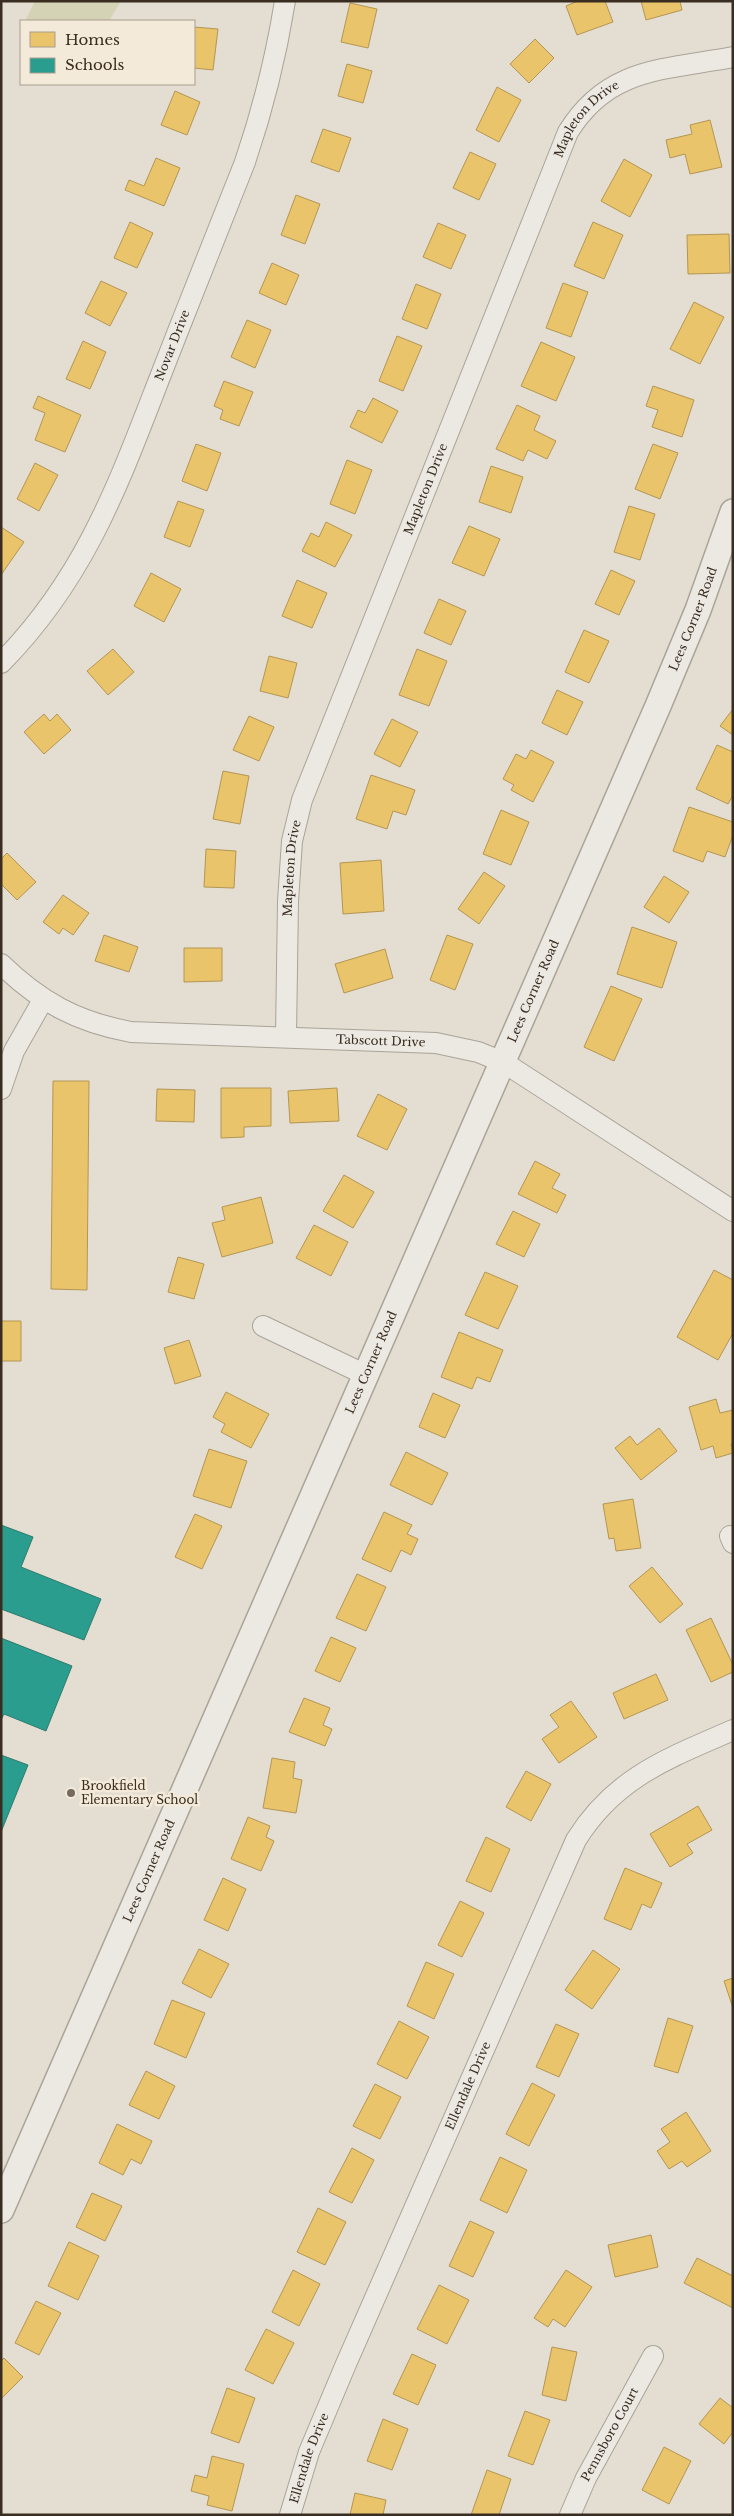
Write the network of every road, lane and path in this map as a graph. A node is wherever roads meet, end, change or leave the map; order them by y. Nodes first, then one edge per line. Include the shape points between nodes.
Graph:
1 (285, 1) edge
2 (733, 56) edge
3 (733, 512) edge
4 (1, 663) edge
5 (1, 964) edge
6 (43, 1000) junction
7 (286, 1036) junction
8 (503, 1062) junction
9 (1, 1089) edge
10 (733, 1211) edge
11 (263, 1326) dead end
12 (366, 1375) junction
13 (733, 1730) edge
14 (1, 2210) edge
15 (653, 2356) dead end
16 (290, 2515) edge
17 (570, 2515) edge

1 - 4 street, Novar Drive via 274,66 246,162 116,489 91,543 68,581
2 - 7 street, Mapleton Drive via 620,81 590,102 568,132 302,800 292,849
3 - 8 street, Lees Corner Road via 698,610 658,706
5 - 6 street, Tabscott Drive
6 - 7 street, Tabscott Drive via 94,1023 131,1032
6 - 9 street via 14,1051
7 - 8 street, Tabscott Drive via 436,1043 478,1052
8 - 10 street, Tabscott Drive
8 - 12 street, Lees Corner Road
11 - 12 street
12 - 14 street, Lees Corner Road
13 - 16 street, Ellendale Drive via 644,1770 602,1804 576,1840 308,2452
15 - 17 street, Pennsboro Court via 586,2478

